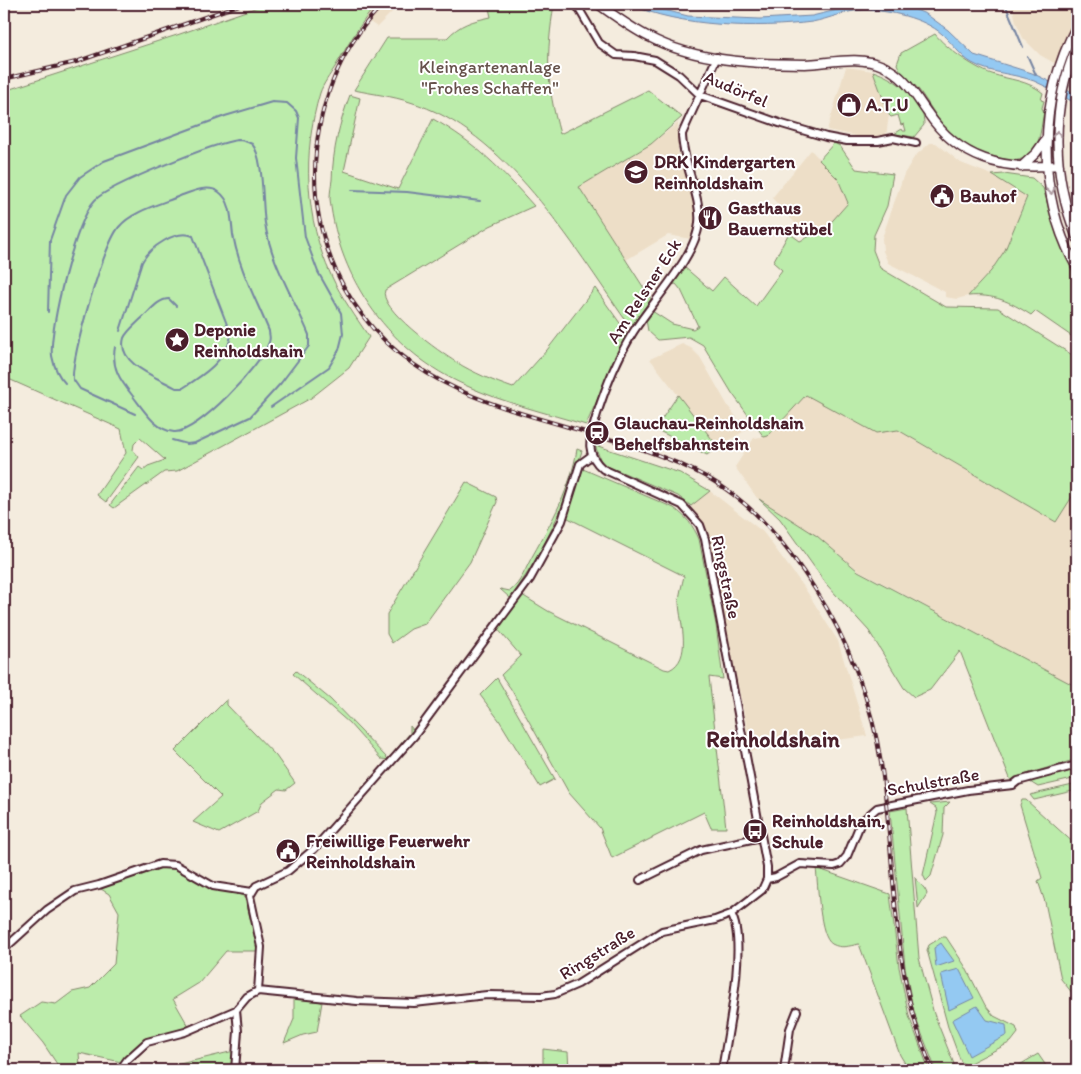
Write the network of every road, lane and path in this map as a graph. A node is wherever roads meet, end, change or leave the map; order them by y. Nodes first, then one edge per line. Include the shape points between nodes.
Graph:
1 (576, 4) edge
2 (601, 5) edge
3 (1077, 25) edge
4 (1077, 46) edge
5 (716, 57) junction
6 (700, 95) junction
7 (1047, 137) junction
8 (916, 143) dead end
9 (1059, 165) junction
10 (1048, 166) junction
11 (1021, 167) junction
12 (1077, 238) edge
13 (1077, 268) edge
14 (591, 456) junction
15 (1077, 765) edge
16 (761, 837) junction
17 (767, 879) junction
18 (640, 880) dead end
19 (252, 892) junction
20 (731, 914) junction
21 (4, 949) edge
22 (258, 991) junction
23 (236, 1010) junction
24 (797, 1011) dead end
25 (120, 1070) edge
26 (235, 1070) edge
27 (722, 1070) edge
28 (784, 1070) edge

1 - 6 street, Audörfel via 599,43 616,55 655,60
2 - 5 main road via 650,38 691,53
3 - 7 main road via 1057,73
9 -> 4 main road via 1057,132 1060,104
5 - 6 street, Am Relsner Eck
5 - 11 main road via 786,64 868,62 883,66 899,75 914,90 927,113 946,135 966,150 985,161
6 - 8 street, Audörfel via 826,137 857,142 894,138
6 - 14 street, Am Relsner Eck via 682,134 699,223 692,245 618,359 604,390 589,442
7 - 10 main road
7 - 11 main road via 1036,154
9 - 10 main road
9 - 12 main road via 1068,213
10 - 11 main road
10 -> 13 main road via 1056,215
14 - 16 street, Ringstraße via 603,469 682,505 700,525
14 - 19 street via 580,464 562,521 530,579 414,736 314,849 288,871 256,886
15 - 17 street, Schulstraße via 1013,785 877,808 861,822 847,856 840,864 800,864
16 - 17 street, Ringstraße
16 - 18 street via 695,853
17 - 20 street, Ringstraße via 759,894
19 - 21 street via 213,886 176,866 160,864 75,891 47,910
19 - 22 street via 250,896 261,947
20 - 22 street, Ringstraße via 719,920 662,931 578,984 548,996 487,995 414,1002
20 - 27 street via 736,928 737,964
22 - 23 street via 247,997
23 - 25 street via 185,1032 147,1042
23 - 26 street
24 - 28 street via 790,1029

